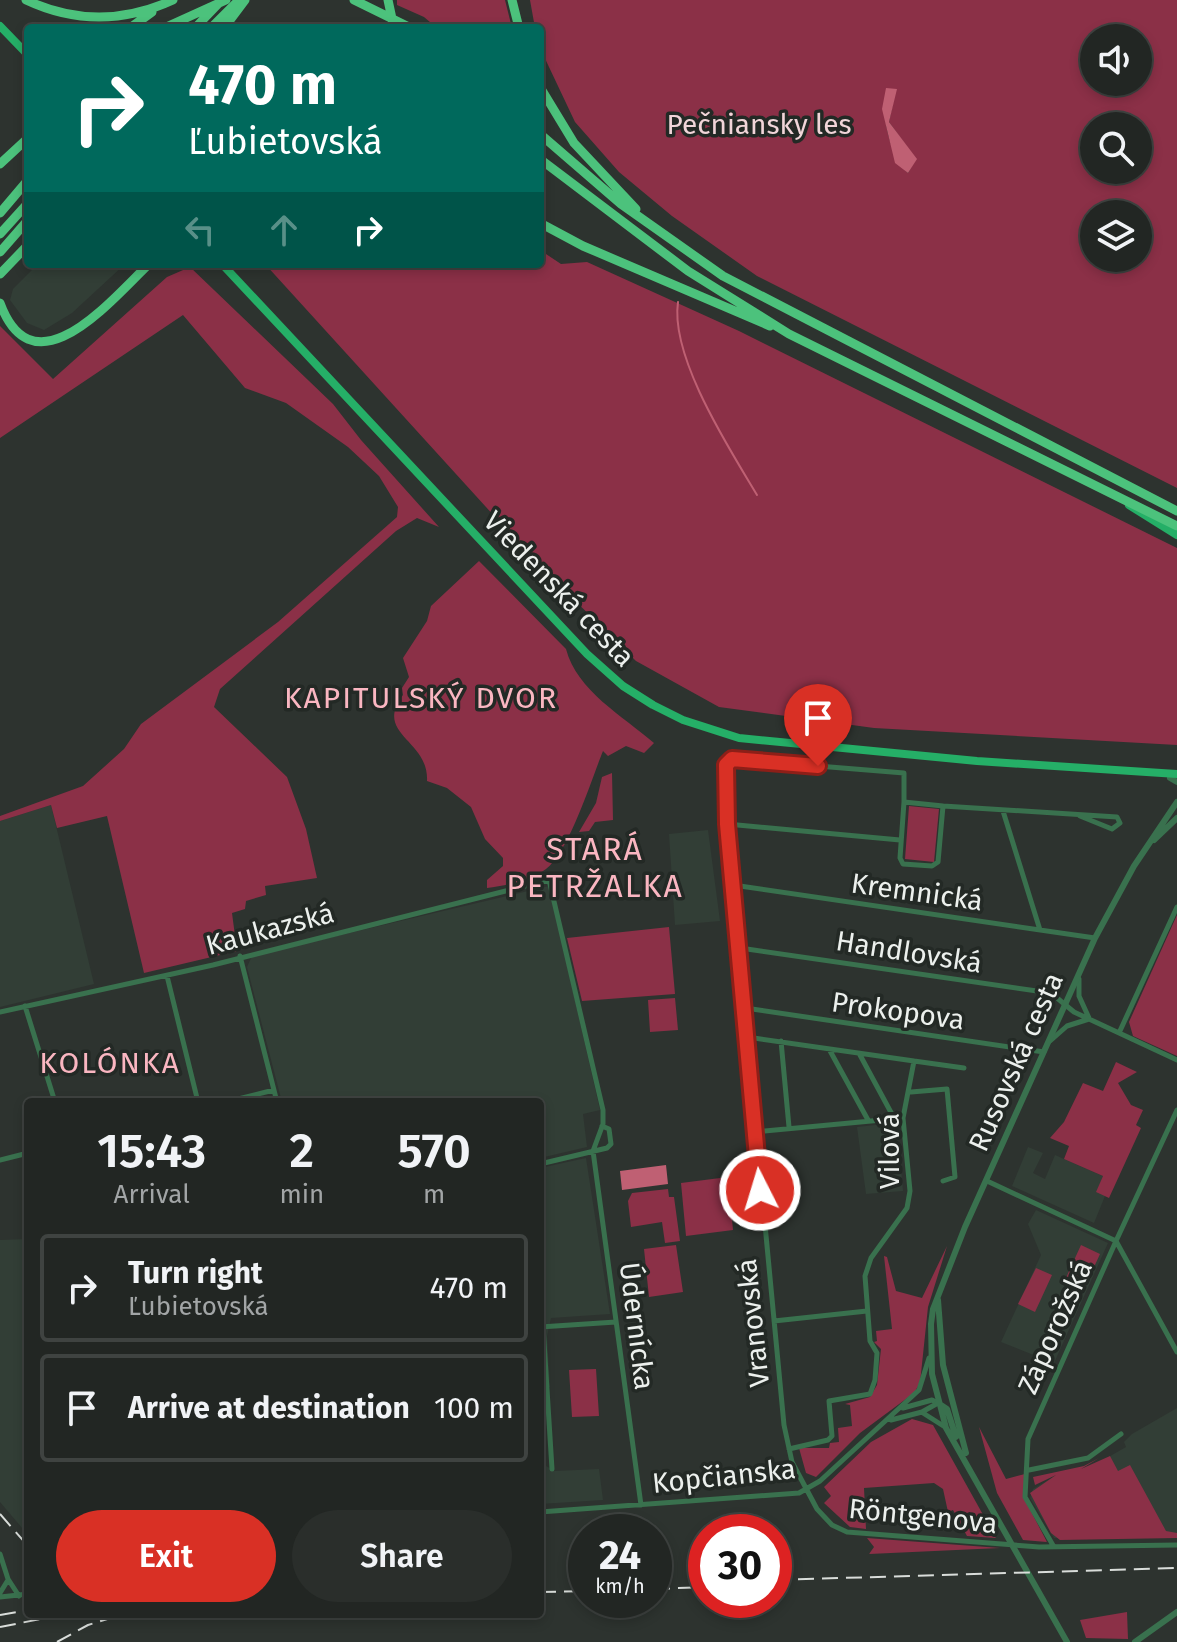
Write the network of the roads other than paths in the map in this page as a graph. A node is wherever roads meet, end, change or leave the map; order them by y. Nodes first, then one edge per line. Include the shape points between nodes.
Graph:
1 (26, 0) edge
2 (173, 0) edge
3 (224, 0) edge
4 (239, 0) edge
5 (245, 0) edge
6 (354, 0) edge
7 (388, 0) edge
8 (512, 0) edge
9 (161, 5) junction
10 (135, 24) edge
11 (173, 24) edge
12 (199, 24) edge
13 (215, 24) edge
14 (227, 24) edge
15 (393, 24) edge
16 (403, 24) edge
17 (518, 24) edge
18 (0, 26) edge
19 (24, 51) edge
20 (544, 94) edge
21 (544, 137) edge
22 (24, 142) edge
23 (544, 162) edge
24 (0, 164) edge
25 (24, 185) edge
26 (24, 207) edge
27 (0, 213) edge
28 (643, 217) junction
29 (24, 225) edge
30 (544, 225) edge
31 (0, 234) edge
32 (24, 249) edge
33 (0, 252) edge
34 (145, 268) edge
35 (226, 268) edge
36 (3, 271) edge
37 (0, 285) edge
38 (0, 303) edge
39 (789, 334) junction
40 (1125, 503) junction
41 (1177, 509) edge
42 (1177, 526) edge
43 (1177, 535) edge
44 (1175, 778) edge
45 (904, 802) junction
46 (1176, 802) edge
47 (943, 806) junction
48 (1003, 811) junction
49 (1080, 816) junction
50 (1177, 818) edge
51 (727, 824) junction
52 (900, 840) junction
53 (1146, 848) junction
54 (549, 880) joint
55 (733, 885) junction
56 (1177, 907) edge
57 (1040, 930) junction
58 (1095, 938) junction
59 (740, 948) junction
60 (240, 956) junction
61 (1080, 974) junction
62 (167, 976) junction
63 (1067, 1004) junction
64 (25, 1006) junction
65 (745, 1008) junction
66 (0, 1012) edge
67 (1090, 1019) junction
68 (1119, 1033) junction
69 (747, 1037) junction
70 (781, 1041) junction
71 (1049, 1042) junction
72 (828, 1048) junction
73 (1044, 1052) junction
74 (859, 1054) junction
75 (1177, 1060) edge
76 (914, 1061) junction
77 (964, 1068) dead end
78 (274, 1090) junction
79 (911, 1092) junction
80 (54, 1098) edge
81 (197, 1098) edge
82 (242, 1098) edge
83 (276, 1098) edge
84 (1177, 1110) edge
85 (894, 1118) junction
86 (903, 1118) junction
87 (868, 1120) junction
88 (602, 1126) junction
89 (789, 1127) junction
90 (755, 1132) junction
91 (593, 1151) junction
92 (24, 1154) edge
93 (0, 1160) edge
94 (544, 1163) edge
95 (943, 1181) dead end
96 (987, 1181) junction
97 (1116, 1241) junction
98 (938, 1300) junction
99 (867, 1311) junction
100 (774, 1321) junction
101 (616, 1322) junction
102 (544, 1327) edge
103 (1177, 1352) edge
104 (930, 1353) junction
105 (544, 1355) edge
106 (947, 1384) junction
107 (938, 1403) junction
108 (902, 1408) junction
109 (922, 1412) junction
110 (887, 1421) junction
111 (946, 1428) junction
112 (1121, 1434) dead end
113 (958, 1443) junction
114 (789, 1449) junction
115 (971, 1468) junction
116 (552, 1469) dead end
117 (1029, 1470) junction
118 (806, 1490) junction
119 (641, 1505) junction
120 (544, 1512) edge
121 (1177, 1545) edge
122 (1055, 1548) junction
123 (0, 1554) edge
124 (8, 1579) junction
125 (0, 1595) edge
126 (24, 1595) edge
127 (19, 1596) junction
128 (1177, 1612) edge
129 (1067, 1642) edge
130 (1135, 1642) edge

1 - 9 highway via 87,18 134,14
2 - 9 highway
3 - 11 highway
3 - 12 highway
4 - 13 highway
5 - 14 highway
6 - 16 highway
7 - 15 highway
8 - 17 highway
9 - 10 highway
18 - 19 main road
20 - 28 highway via 574,143
21 - 28 highway
22 - 24 highway
23 - 39 highway via 688,271
25 - 27 highway
26 - 31 highway
28 - 41 highway via 752,293
29 - 33 highway
30 - 39 highway
32 - 36 highway
34 - 38 highway via 96,314 55,343 28,338
35 - 44 main road, Viedenská cesta via 587,654 653,705 707,728 782,744
36 - 37 highway
39 - 40 highway
40 - 42 highway
40 - 43 main road
45 - 47 street
45 - 51 street, Vranovská via 904,773 732,759 726,765
45 - 52 street
46 - 53 street, Rusovská cesta
47 - 48 street
47 - 52 street via 938,862 903,864
48 - 49 street
48 - 57 street
49 - 49 street via 1117,817 1120,823 1112,829
50 - 53 street, Rusovská cesta
51 - 52 street
51 - 55 street, Vranovská
53 - 58 street, Rusovská cesta
54 - 60 street, Kaukazská
54 - 88 street, Údernícka via 603,1110
55 - 57 street, Kremnická
55 - 59 street, Vranovská
56 - 68 street
57 - 58 street, Kremnická
58 - 61 street, Rusovská cesta
59 - 63 street, Handlovská via 1051,993
59 - 65 street, Vranovská
60 - 62 street, Kaukazská
60 - 78 street
61 - 63 street, Rusovská cesta
61 - 67 street via 1079,996
62 - 64 street, Kaukazská
62 - 81 street
63 - 67 street, Handlovská
63 - 71 street, Rusovská cesta
64 - 66 street, Kaukazská
64 - 80 street
65 - 69 street, Vranovská
65 - 73 street, Prokopova
67 - 68 street, Handlovská
67 - 71 street via 1067,1026
68 - 75 street, Handlovská
69 - 70 street
69 - 90 street, Vranovská
70 - 72 street
70 - 89 street
71 - 73 street, Rusovská cesta
72 - 74 street
72 - 87 street
73 - 96 street, Rusovská cesta
74 - 76 street
74 - 85 street
76 - 77 street
76 - 79 street, Vilová
78 - 82 street
78 - 83 street
79 - 86 street, Vilová
79 - 95 street via 947,1089 955,1177
84 - 97 street
85 - 86 street
85 - 87 street
86 - 99 street, Vilová via 909,1200 867,1266
87 - 89 street
88 - 91 street, Údernícka
88 - 91 street, Údernícka via 609,1129 611,1144
89 - 90 street
90 - 100 street, Vranovská
91 - 94 street
91 - 101 street, Údernícka
92 - 93 street
96 - 97 street, Záporožská
96 - 98 street, Rusovská cesta
97 - 103 street
97 - 117 street, Záporožská via 1028,1439
98 - 104 street, Rusovská cesta
98 - 106 street, Rusovská cesta
99 - 100 street
99 - 114 street, Vilová via 870,1341 877,1353 870,1394 829,1401 832,1436
100 - 114 street, Vranovská
101 - 102 street
101 - 119 street, Údernícka
104 - 107 street, Rusovská cesta
104 - 108 street, Kopčianska via 919,1390
105 - 116 street
106 - 107 street
106 - 115 street, Rusovská cesta
107 - 108 street
107 - 109 street, Kopčianska
107 - 111 street, Rusovská cesta
107 - 113 street via 947,1409
108 - 110 street, Kopčianska
109 - 110 street, Kopčianska
109 - 111 street
110 - 118 street, Kopčianska
111 - 113 street, Rusovská cesta
112 - 117 street via 1088,1458
113 - 115 street, Rusovská cesta
114 - 118 street, Vranovská
115 - 129 street, Rusovská cesta
117 - 122 street, Röntgenova via 1026,1500
118 - 119 street, Kopčianska
118 - 122 street, Röntgenova via 827,1521 847,1532
119 - 120 street, Kopčianska
121 - 122 street, Röntgenova
123 - 124 street
124 - 125 street
124 - 127 street
125 - 127 street
126 - 127 street
128 - 130 street

